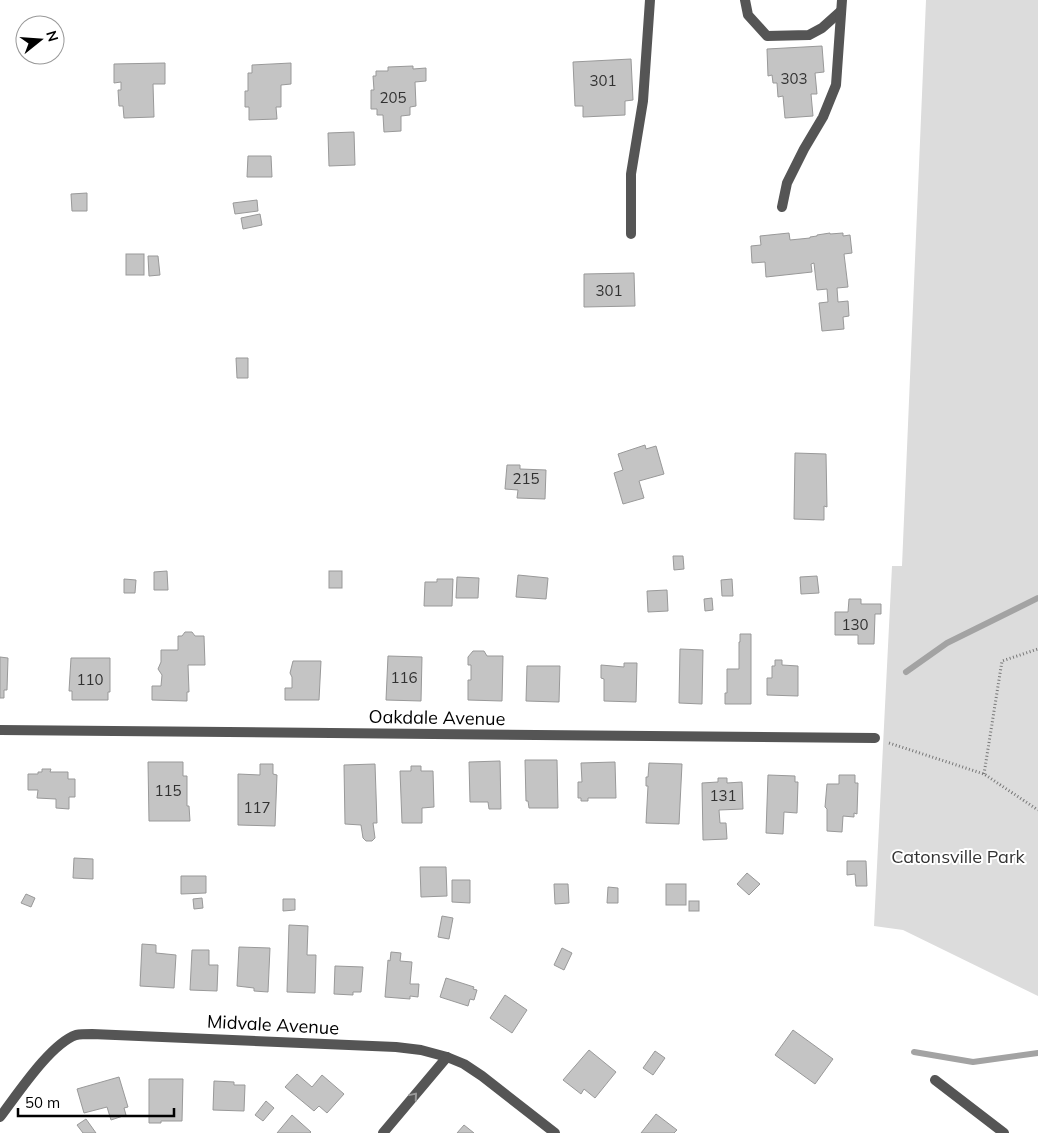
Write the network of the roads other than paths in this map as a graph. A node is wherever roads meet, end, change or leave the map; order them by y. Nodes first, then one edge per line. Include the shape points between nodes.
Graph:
1 (650, 0) edge
2 (746, 0) edge
3 (842, 0) edge
4 (841, 11) junction
5 (782, 207) dead end
6 (631, 234) dead end
7 (0, 730) edge
8 (875, 738) road end
9 (447, 1057) junction
10 (935, 1080) dead end
11 (0, 1117) edge
12 (383, 1133) edge
13 (556, 1133) edge
14 (1004, 1133) edge

1 - 6 street via 643,101 631,174
2 - 4 street via 748,16 767,36 809,35
3 - 4 street
4 - 5 street via 836,85 823,117 787,184
7 - 8 street, Oakdale Avenue
9 - 11 street, Midvale Avenue via 396,1047 76,1035 61,1043 48,1056
12 -> 9 street
9 - 13 street, Midvale Avenue via 482,1076
10 - 14 street

